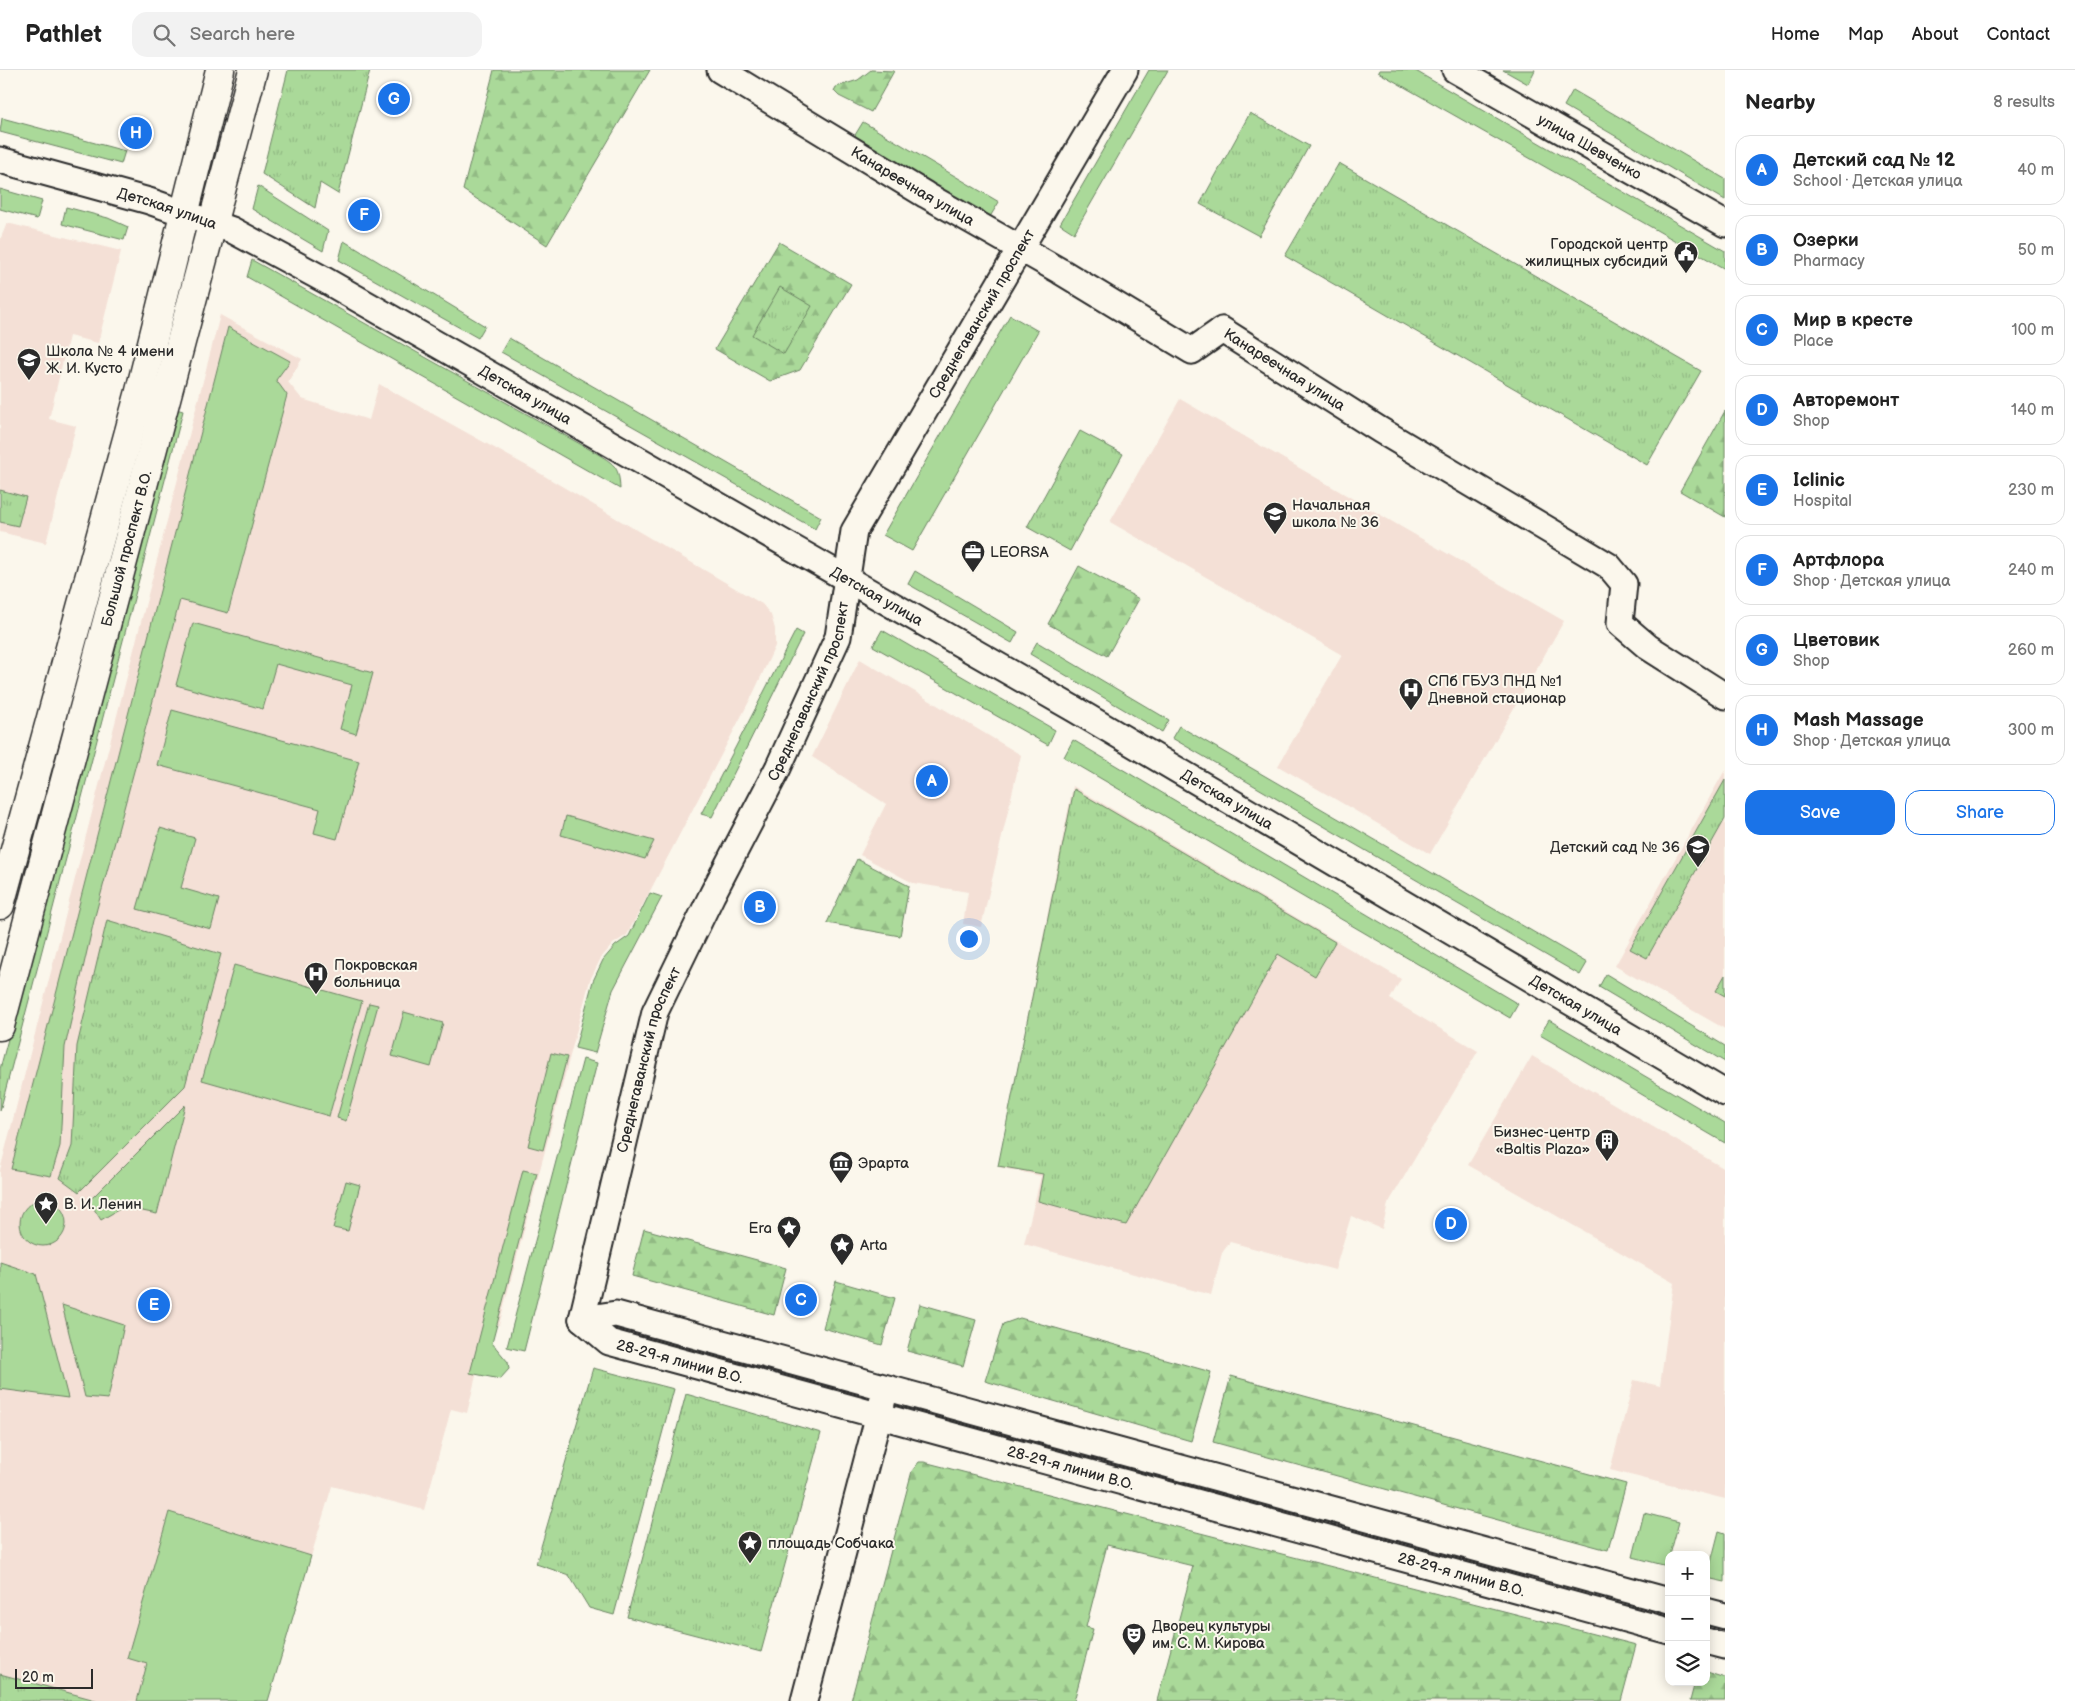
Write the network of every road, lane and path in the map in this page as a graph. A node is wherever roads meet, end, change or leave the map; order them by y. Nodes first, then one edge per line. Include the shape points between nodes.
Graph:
1 (220, 70) edge
2 (253, 70) edge
3 (720, 70) edge
4 (1125, 70) edge
5 (1455, 70) edge
6 (0, 160) edge
7 (195, 217) junction
8 (1725, 224) edge
9 (1019, 250) junction
10 (846, 580) junction
11 (1725, 696) edge
12 (0, 905) edge
13 (0, 1026) edge
14 (1725, 1093) edge
15 (582, 1319) junction
16 (886, 1388) junction
17 (879, 1415) junction
18 (1665, 1600) edge
19 (1710, 1612) edge
20 (1725, 1616) edge
21 (1665, 1630) edge
22 (1710, 1642) edge
23 (1725, 1646) edge
24 (804, 1701) edge

1 - 7 main road, Большой проспект В.О.
2 - 7 main road, Большой проспект В.О.
3 - 9 street, Канареечная улица
4 - 9 street, Среднегаванский проспект
5 - 8 street, улица Шевченко
6 - 7 street, Детская улица
7 - 10 street, Детская улица via 232,230 331,284
7 - 12 main road, Большой проспект В.О. via 139,396
7 - 13 main road, Большой проспект В.О.
9 - 10 street, Среднегаванский проспект via 854,531
9 - 11 street, Канареечная улица via 1060,271 1192,351 1222,330 1380,430 1609,566 1624,584 1620,623 1648,647
10 - 14 street, Детская улица via 1074,709
10 - 15 street, Среднегаванский проспект via 838,636 824,668 778,768 655,1012
15 - 16 street, 28-29-я линии В.О. via 616,1314
15 - 17 street, 28-29-я линии В.О. via 609,1342
16 - 17 street
16 - 18 street, 28-29-я линии В.О.
17 - 21 street, 28-29-я линии В.О.
17 - 24 street
19 - 20 street
22 - 23 street

